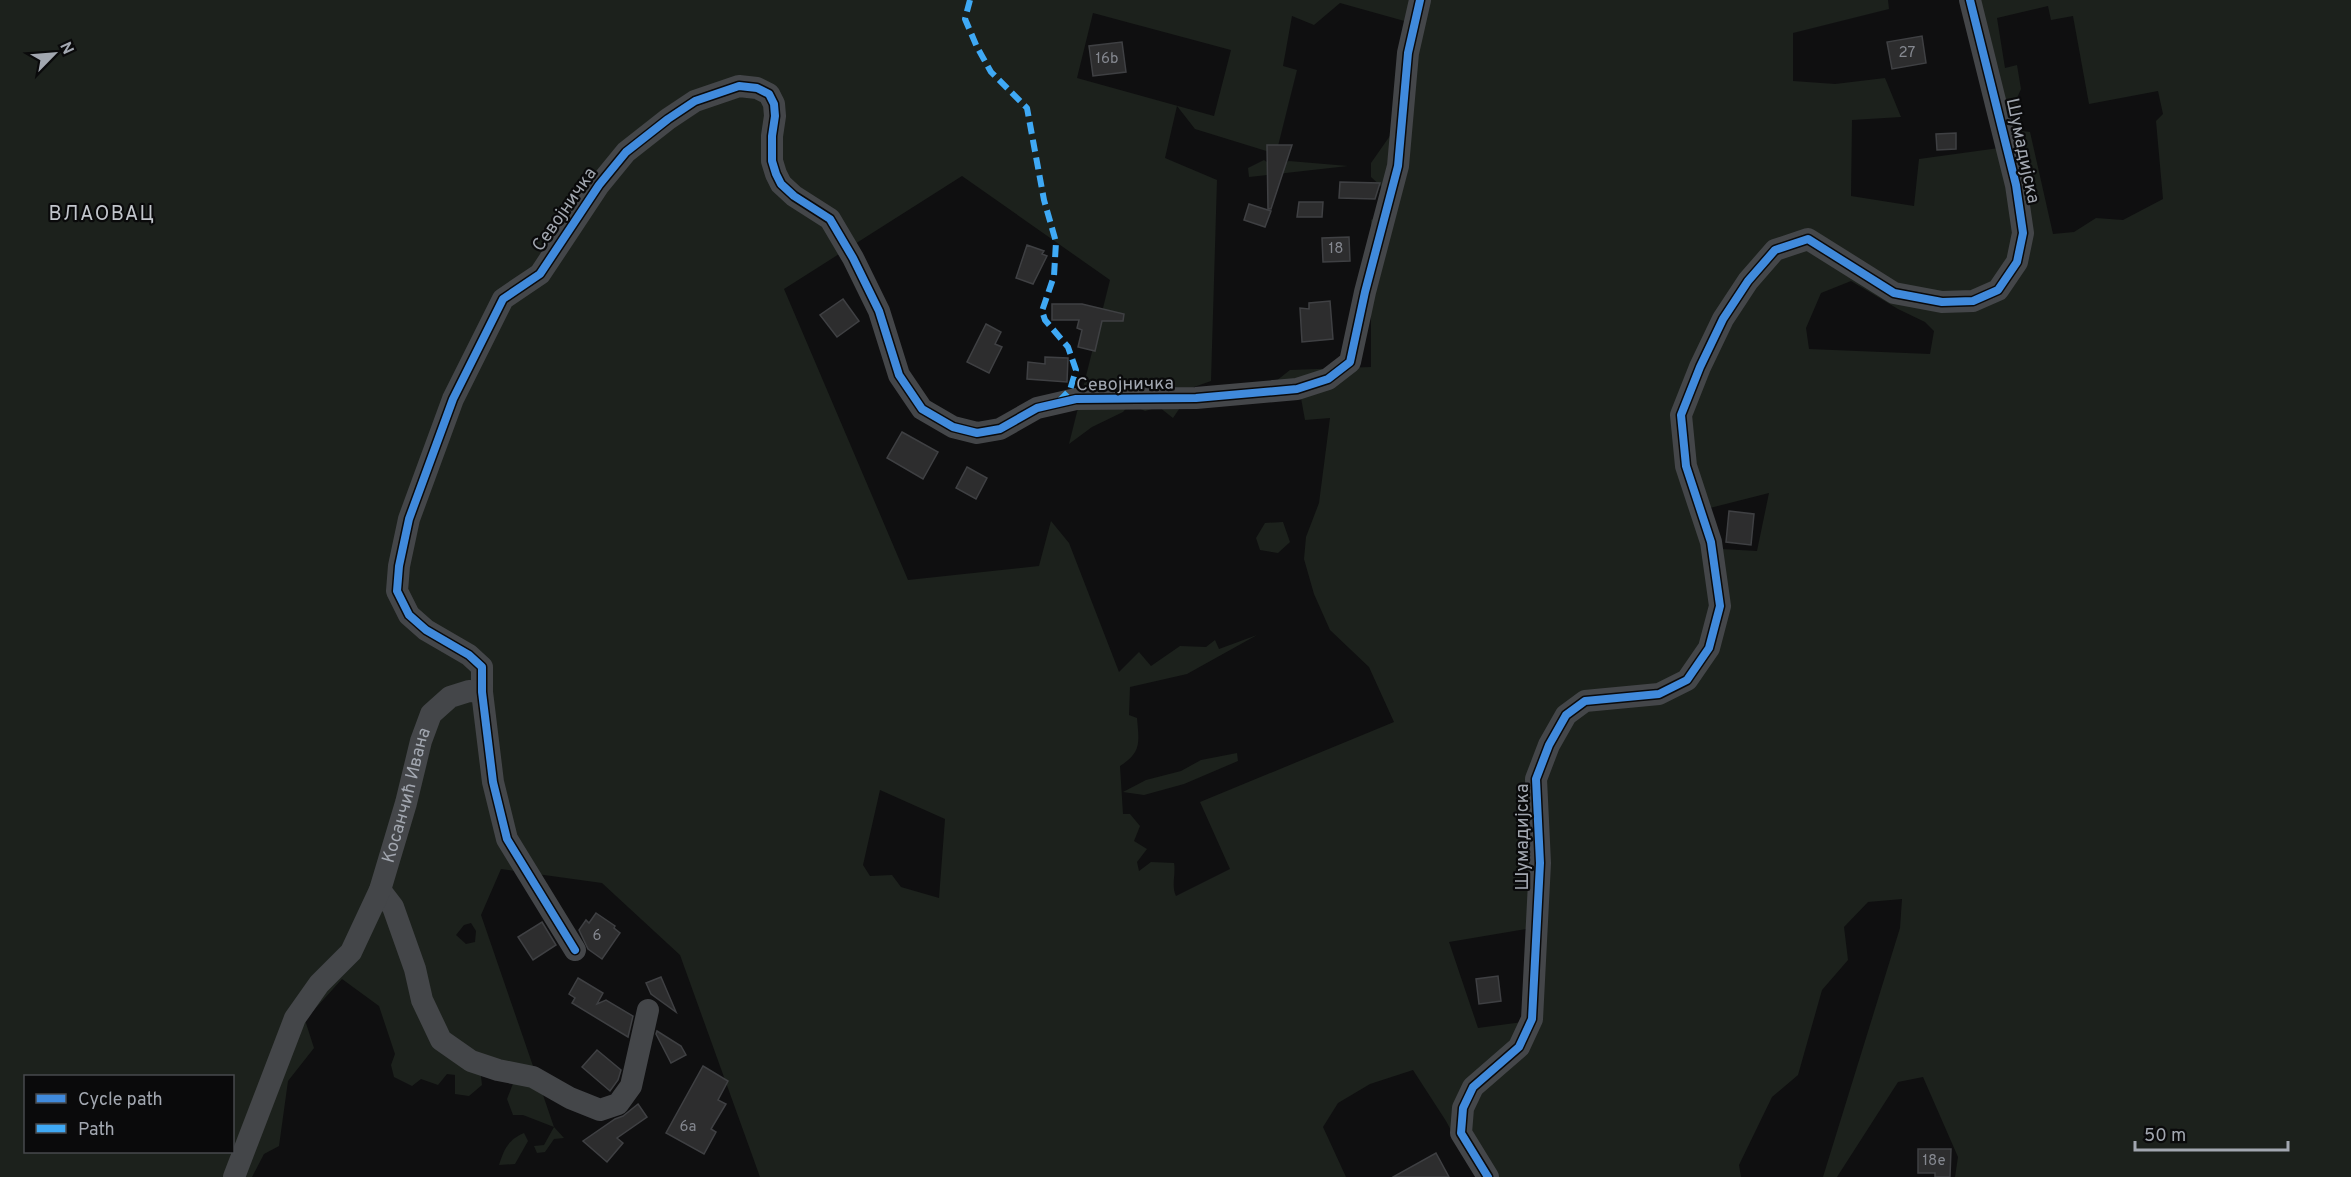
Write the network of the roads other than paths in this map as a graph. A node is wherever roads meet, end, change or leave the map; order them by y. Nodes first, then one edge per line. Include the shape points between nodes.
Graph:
1 (1420, 0) edge
2 (1970, 0) edge
3 (482, 692) junction
4 (380, 890) junction
5 (575, 950) dead end
6 (648, 1010) dead end
7 (234, 1177) edge
8 (1488, 1177) edge

1 - 3 street, Севојничка via 1407,53 1398,166 1350,362 1328,379 1297,389 1196,398 1076,399 1037,408 1000,429 977,433 953,427 922,409 899,375 879,311 830,219 794,196 776,174 772,162 774,104 769,94 739,86 695,101 668,119 626,152 599,185 540,274 503,299 453,399 409,519 397,591 409,615 482,667
2 - 8 street, Шумадијска via 2016,185 2023,233 2017,262 1998,290 1973,302 1942,302 1894,293 1808,239 1775,250 1748,281 1723,320 1681,416 1686,466 1711,542 1720,606 1709,648 1687,680 1659,694 1585,702 1566,715 1549,744 1536,779 1540,863 1532,1019 1519,1047 1473,1087 1463,1108 1461,1132
3 - 4 street, Косанчић Ивана via 450,697 431,714
3 - 5 street via 493,782 507,839
4 - 6 street via 393,907 422,1000 441,1040 471,1061 533,1077 600,1110 618,1104 631,1086
4 - 7 street, Косанчић Ивана via 351,952 319,984 295,1018

